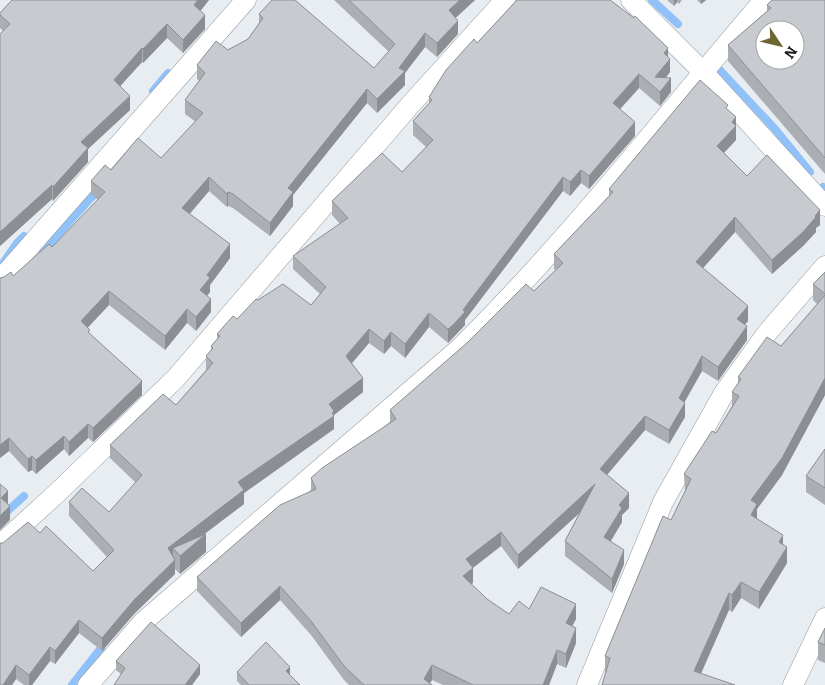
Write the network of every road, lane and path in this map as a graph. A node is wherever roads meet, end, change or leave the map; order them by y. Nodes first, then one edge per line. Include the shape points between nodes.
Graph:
1 (246, 0) edge
2 (505, 0) edge
3 (631, 0) edge
4 (764, 0) edge
5 (703, 72) junction
6 (825, 206) edge
7 (825, 266) edge
8 (0, 280) edge
9 (0, 545) edge
10 (825, 618) edge
11 (88, 685) edge
12 (587, 685) edge
13 (793, 685) edge

1 - 8 street
2 - 9 street via 176,378
3 - 5 street
4 - 5 street
5 - 6 street
5 - 11 street via 620,173 460,348 150,616
7 - 12 street via 767,333 710,418 663,502
10 - 13 street

